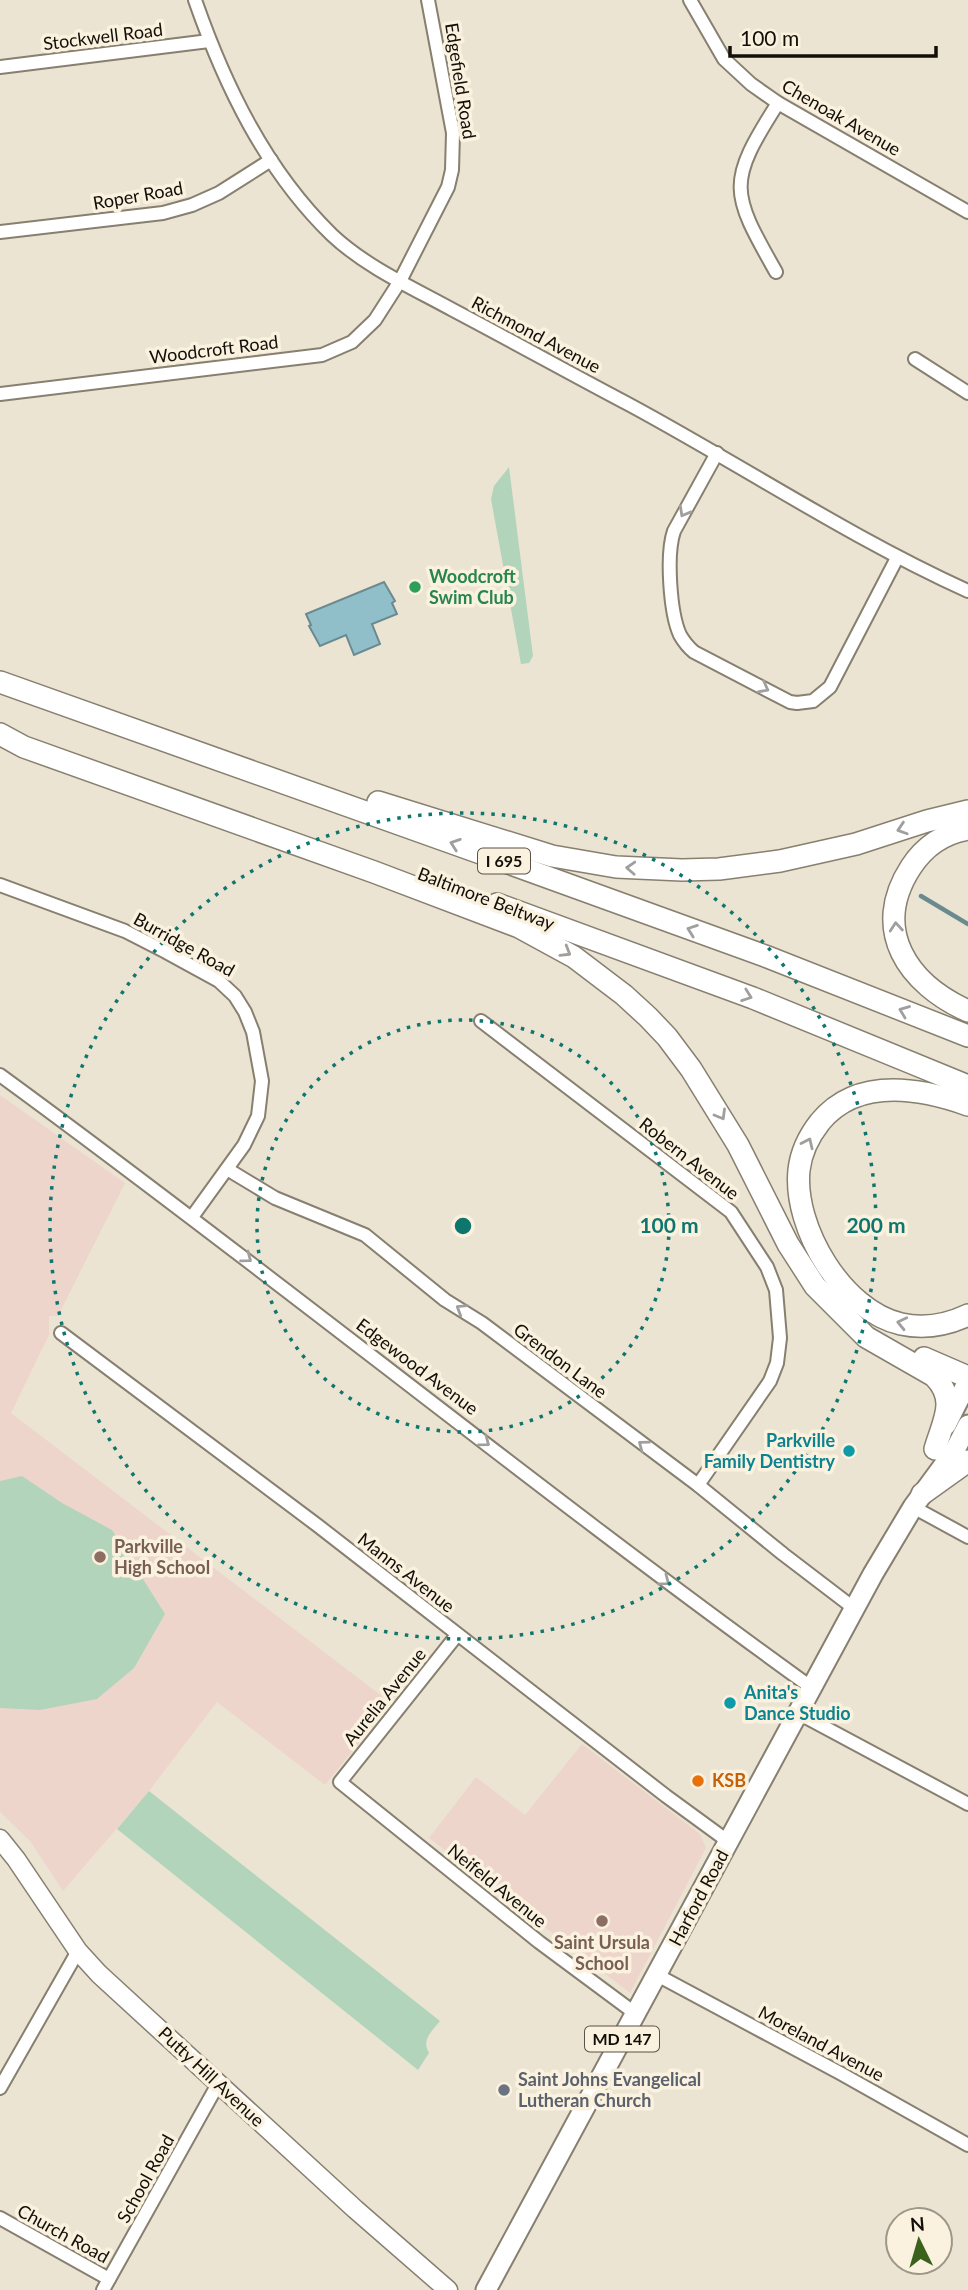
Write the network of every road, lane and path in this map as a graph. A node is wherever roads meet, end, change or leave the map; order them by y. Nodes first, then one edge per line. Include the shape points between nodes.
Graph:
1 (195, 0) edge
2 (428, 0) edge
3 (690, 0) edge
4 (209, 41) junction
5 (0, 67) edge
6 (778, 103) junction
7 (271, 160) junction
8 (968, 212) edge
9 (0, 232) edge
10 (776, 272) dead end
11 (400, 281) junction
12 (915, 359) dead end
13 (968, 393) edge
14 (0, 394) edge
15 (717, 453) junction
16 (897, 558) junction
17 (968, 591) edge
18 (0, 682) edge
19 (37, 694) junction
20 (0, 724) edge
21 (0, 734) edge
22 (968, 811) edge
23 (968, 829) edge
24 (0, 885) edge
25 (968, 1011) edge
26 (481, 1021) dead end
27 (968, 1036) edge
28 (0, 1075) edge
29 (968, 1086) edge
30 (968, 1105) edge
31 (227, 1169) junction
32 (192, 1217) junction
33 (968, 1315) edge
34 (855, 1327) junction
35 (61, 1333) dead end
36 (968, 1379) edge
37 (968, 1424) edge
38 (935, 1449) junction
39 (968, 1461) edge
40 (698, 1485) junction
41 (918, 1500) junction
42 (968, 1537) edge
43 (855, 1609) junction
44 (457, 1635) junction
45 (812, 1688) junction
46 (798, 1713) junction
47 (340, 1782) joint
48 (968, 1804) edge
49 (0, 1839) edge
50 (729, 1842) junction
51 (78, 1951) junction
52 (657, 1975) junction
53 (636, 2014) junction
54 (218, 2084) junction
55 (0, 2088) edge
56 (968, 2145) edge
57 (0, 2218) edge
58 (106, 2285) edge
59 (448, 2290) edge
60 (486, 2290) edge

1 - 4 street, Richmond Avenue
2 - 11 street, Edgefield Road via 453,133 453,170
3 - 6 street, Chenoak Avenue via 724,59
4 - 5 street, Stockwell Road
4 - 7 street, Richmond Avenue
6 - 8 street, Chenoak Avenue
6 - 10 street via 745,161 740,190 749,224
7 - 9 street, Roper Road via 219,193 163,213
7 - 11 street, Richmond Avenue via 335,237
11 - 14 street, Woodcroft Road via 375,320 352,342 323,355
11 - 15 street, Richmond Avenue
12 - 13 street
15 - 16 street, Richmond Avenue
15 -> 16 street via 669,543 677,624 685,644 694,652 790,702 819,698 834,680
16 - 17 street, Richmond Avenue
18 - 19 highway, I 695
22 -> 19 highway via 780,861 719,869 617,867 552,856
27 -> 19 highway, I 695 via 739,947
20 -> 29 highway, Baltimore Beltway / I 695 via 753,998
21 -> 34 highway via 24,747 519,927 574,957 624,995 667,1037 738,1145 806,1273
25 -> 23 highway via 926,986 898,945 894,919 902,881 917,857 944,837
24 - 31 street, Burridge Road via 125,931 219,981 235,996 253,1032 262,1081 258,1116
26 - 40 street, Robern Avenue via 731,1212 767,1267 778,1306 778,1363
28 - 32 street, Edgewood Avenue
33 -> 30 highway via 939,1325 917,1326 900,1324 870,1310 842,1285 814,1244 799,1188 810,1136 825,1116 854,1097 894,1090
31 - 32 street, Burridge Road
40 -> 31 street, Grendon Lane via 445,1300 365,1235 275,1198
32 -> 45 street, Edgewood Avenue via 636,1559
34 - 36 highway
34 - 38 highway via 942,1384 949,1402
35 - 44 street, Manns Avenue
36 - 38 main road, Harford Road / MD 147
37 - 41 main road, Harford Road / MD 147
38 - 41 main road, Harford Road / MD 147
39 - 41 highway
40 - 43 street, Grendon Lane
41 - 42 street
41 - 43 main road, Harford Road / MD 147
43 - 45 main road, Harford Road / MD 147
44 - 47 street, Aurelia Avenue
44 - 50 street, Manns Avenue
45 - 46 main road, Harford Road / MD 147
46 - 48 street
46 - 50 main road, Harford Road / MD 147
47 - 53 street, Neifeld Avenue
49 - 51 main road, Putty Hill Avenue
50 - 52 main road, Harford Road / MD 147
51 - 54 main road, Putty Hill Avenue
51 - 55 street
52 - 53 main road, Harford Road / MD 147
52 - 56 street, Moreland Avenue
53 - 60 main road, Harford Road / MD 147
54 - 58 street, School Road
54 - 59 main road, Putty Hill Avenue
57 - 58 street, Church Road

